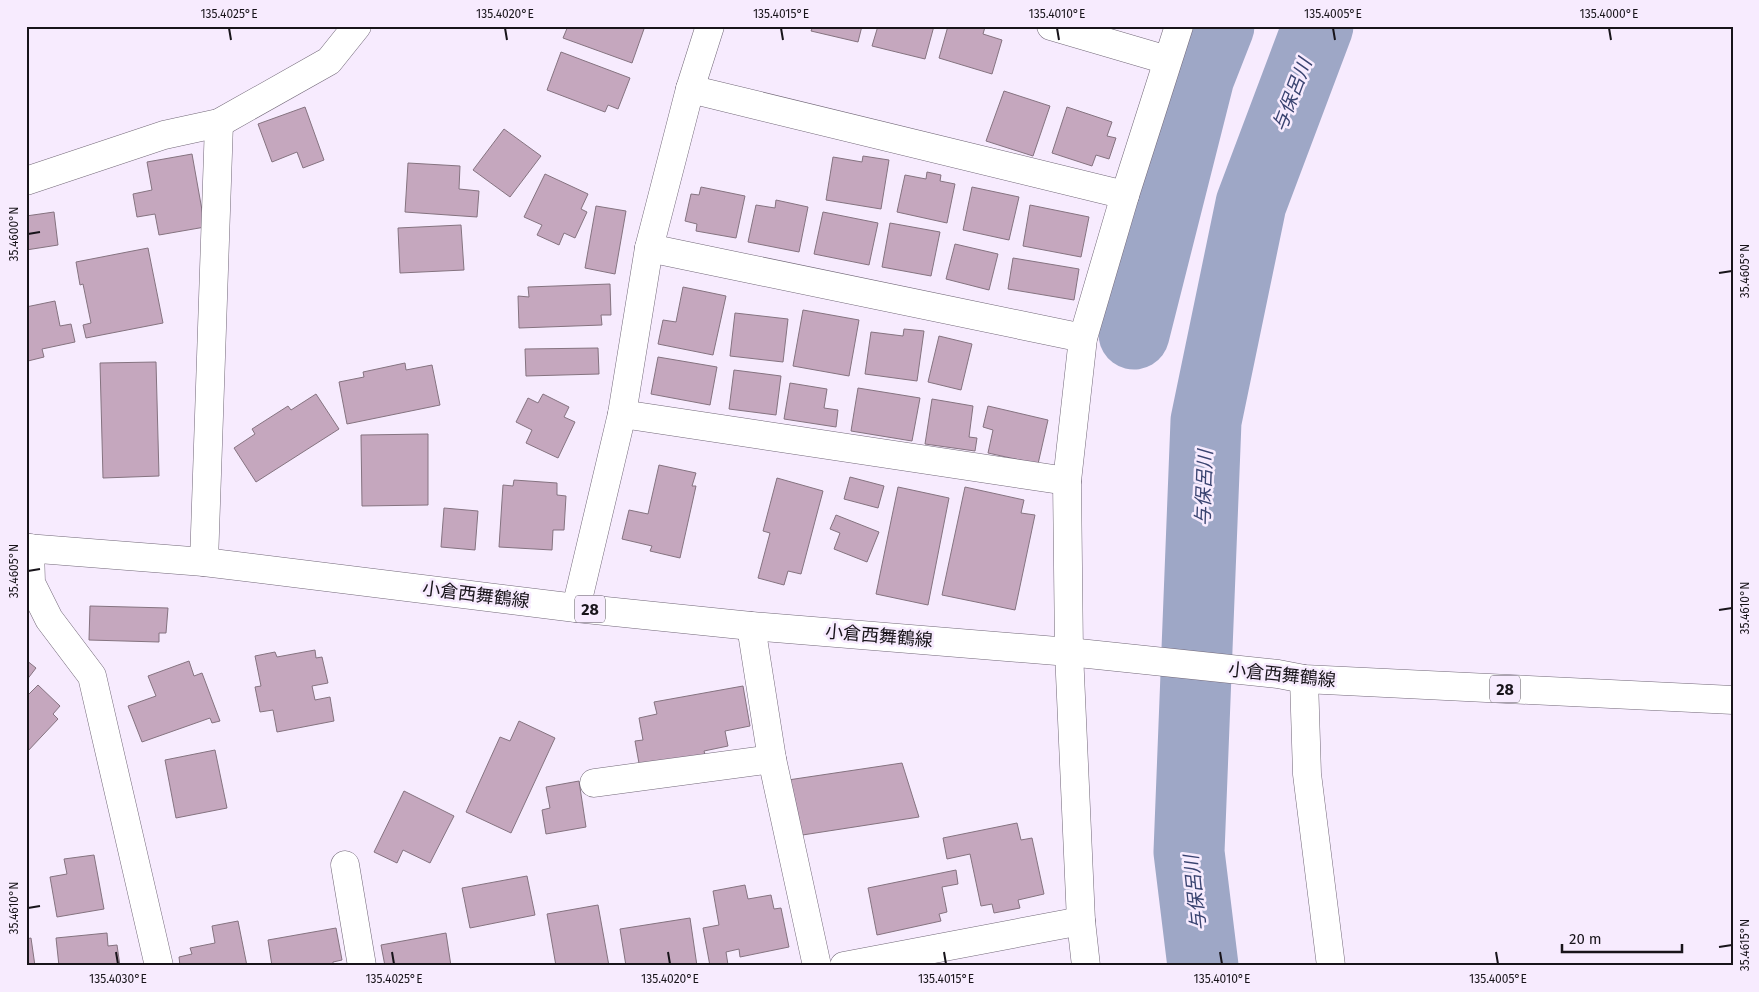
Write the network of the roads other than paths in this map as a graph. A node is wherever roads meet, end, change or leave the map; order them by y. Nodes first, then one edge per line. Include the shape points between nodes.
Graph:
1 (357, 26) edge
2 (710, 26) edge
3 (1051, 26) edge
4 (1179, 26) edge
5 (1168, 60) junction
6 (690, 89) junction
7 (220, 123) junction
8 (26, 180) edge
9 (1125, 195) junction
10 (649, 248) junction
11 (1084, 338) junction
12 (622, 414) junction
13 (1067, 481) junction
14 (28, 548) edge
15 (204, 562) junction
16 (28, 585) edge
17 (576, 608) junction
18 (751, 626) junction
19 (1069, 652) junction
20 (1291, 677) junction
21 (1733, 700) edge
22 (772, 759) junction
23 (594, 783) dead end
24 (345, 865) dead end
25 (1082, 921) junction
26 (856, 965) edge
27 (159, 966) edge
28 (362, 966) edge
29 (817, 966) edge
30 (1086, 966) edge
31 (1331, 966) edge

1 - 7 street via 329,60
2 - 6 street
3 - 5 street
4 - 5 street
5 - 9 street
6 - 9 street
6 - 10 street
7 - 8 street via 164,135
7 - 15 street
9 - 11 street
10 - 11 street
10 - 12 street
11 - 13 street
12 - 13 street
12 - 17 street
13 - 19 street
14 - 15 street, 小倉西舞鶴線 / 28
14 - 16 street
15 - 17 street, 小倉西舞鶴線 / 28
16 - 27 street via 92,676
17 - 18 street, 小倉西舞鶴線 / 28
18 - 19 street, 小倉西舞鶴線 / 28
18 - 22 street
19 - 20 street, 小倉西舞鶴線 / 28
19 - 25 street
20 - 21 street, 小倉西舞鶴線 / 28
20 - 31 street via 1307,774
22 - 23 street
22 - 29 street
24 - 28 street
25 - 26 street
25 - 30 street

